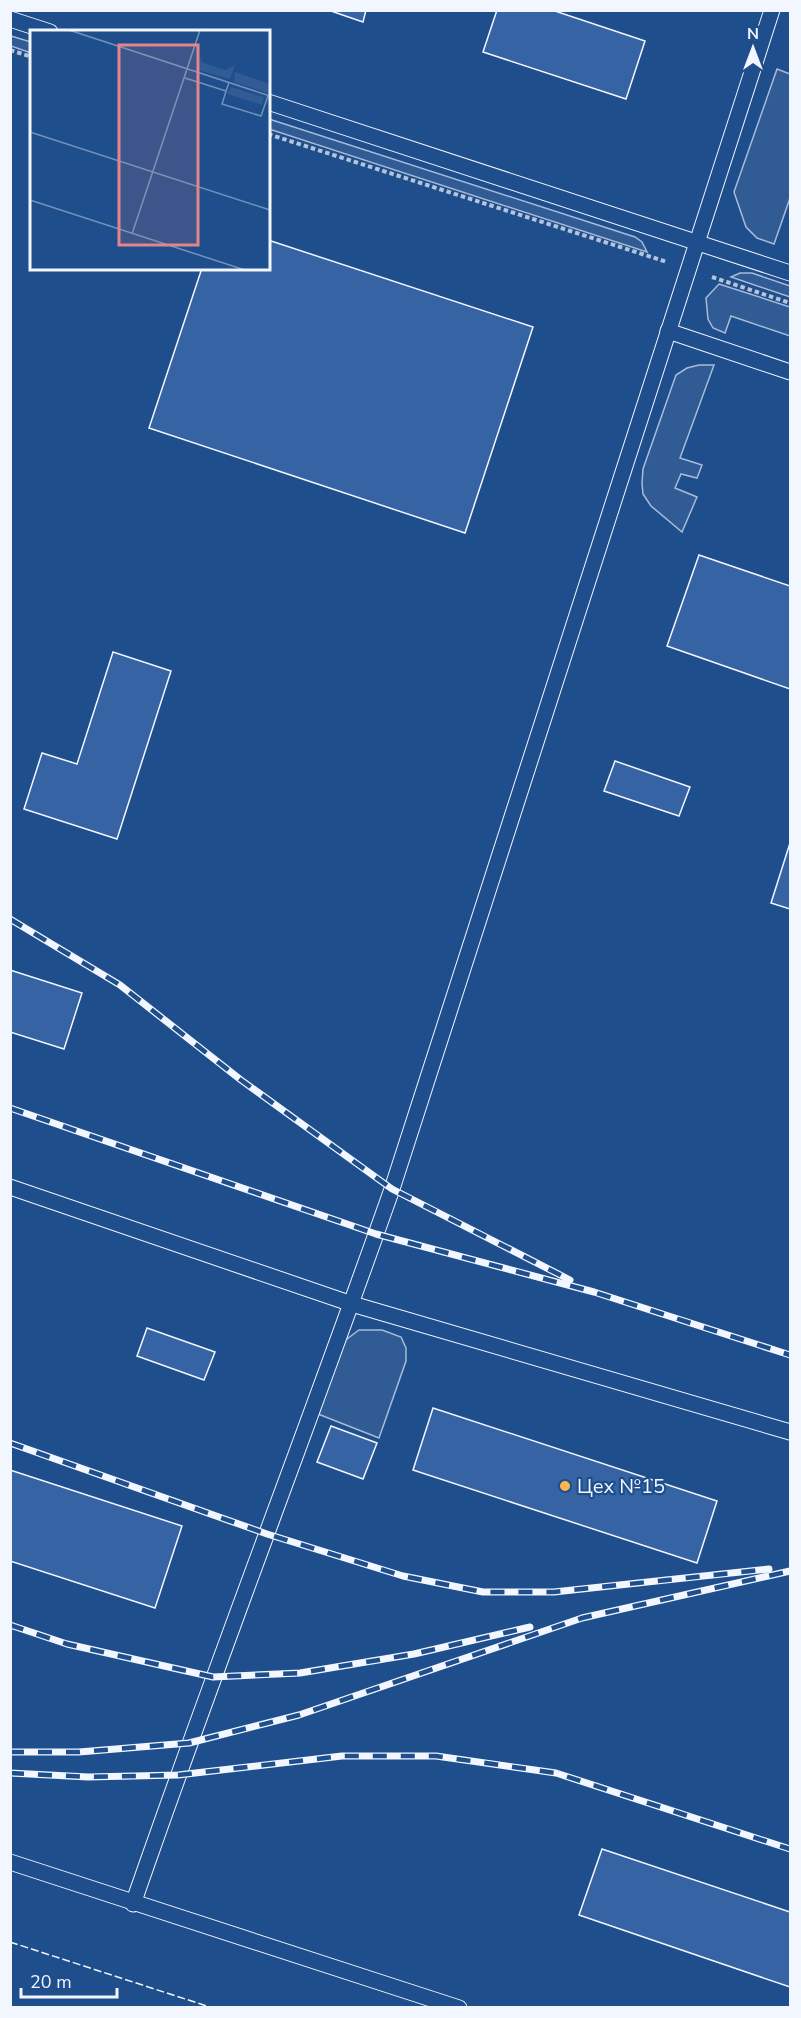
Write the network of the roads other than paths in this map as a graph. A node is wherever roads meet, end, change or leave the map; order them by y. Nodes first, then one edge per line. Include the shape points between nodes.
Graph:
1 (772, 10) edge
2 (10, 19) edge
3 (44, 30) edge
4 (270, 103) edge
5 (697, 242) junction
6 (790, 273) edge
7 (668, 332) junction
8 (790, 372) edge
9 (10, 1187) edge
10 (352, 1304) junction
11 (790, 1432) edge
12 (10, 1862) edge
13 (133, 1904) junction
14 (459, 2007) edge

1 - 5 lane
2 - 3 lane
4 - 5 lane
5 - 6 lane
5 - 7 lane
7 - 8 lane
7 - 10 lane
9 - 10 lane
10 - 11 lane
10 - 13 lane
12 - 13 lane
13 - 14 lane

